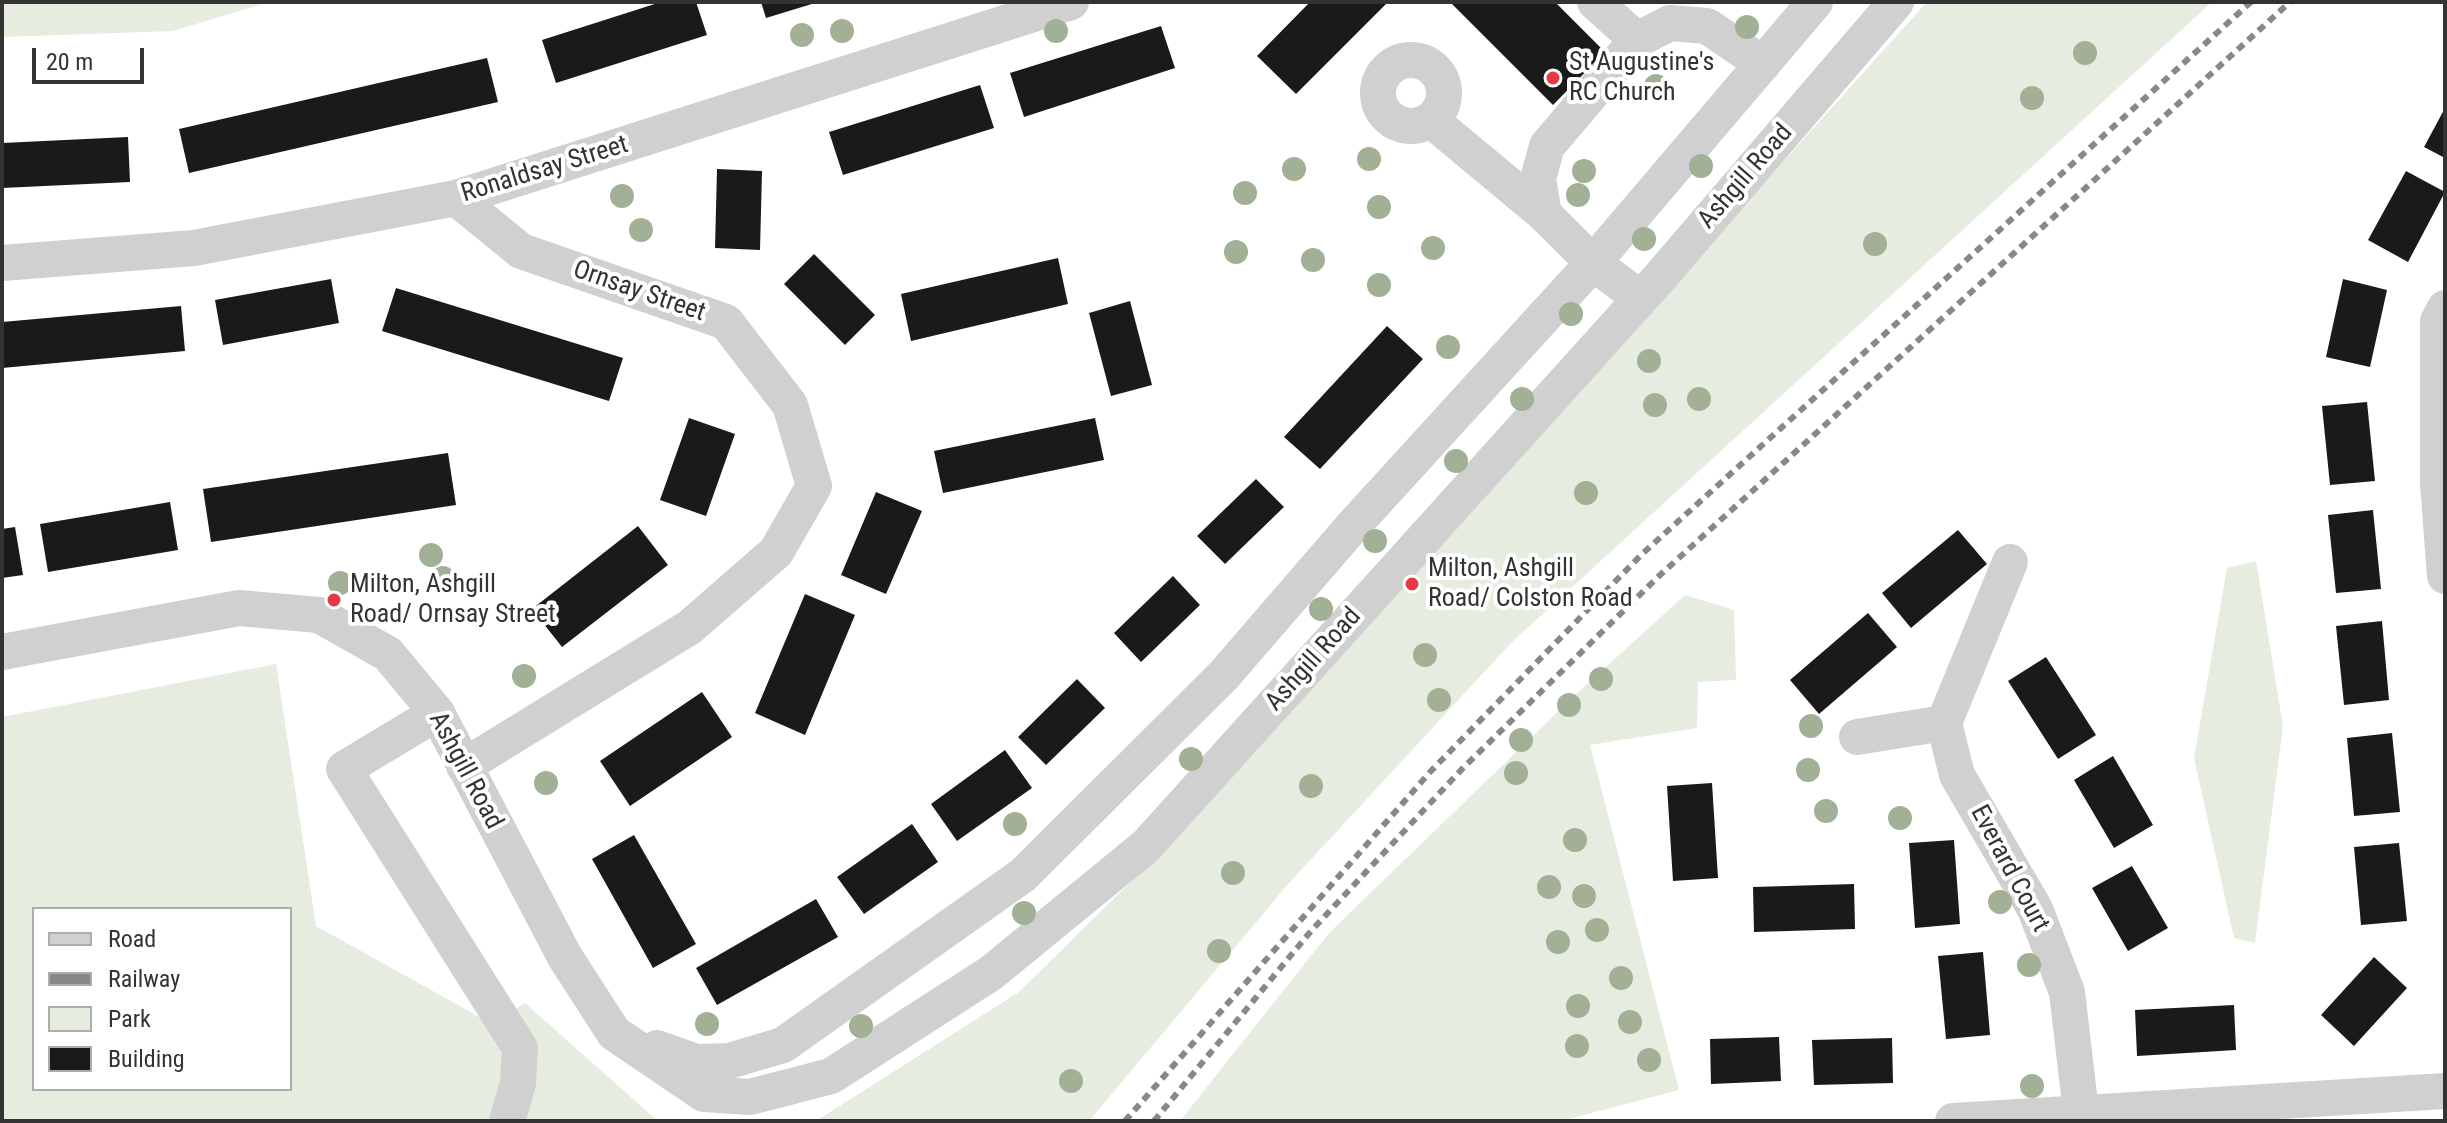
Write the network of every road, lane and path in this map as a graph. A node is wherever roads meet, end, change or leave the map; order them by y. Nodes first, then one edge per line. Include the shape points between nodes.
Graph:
1 (1071, 2) edge
2 (1595, 2) edge
3 (1815, 2) edge
4 (1896, 2) edge
5 (1637, 40) junction
6 (1763, 64) junction
7 (1431, 120) dead end
8 (456, 198) junction
9 (1544, 214) junction
10 (2, 263) edge
11 (1593, 263) junction
12 (1640, 298) junction
13 (2445, 308) edge
14 (2010, 562) dead end
15 (2445, 576) edge
16 (2, 652) edge
17 (437, 713) junction
18 (1944, 723) junction
19 (1857, 737) dead end
20 (464, 766) junction
21 (614, 1033) junction
22 (2445, 1091) edge
23 (2081, 1112) junction
24 (507, 1121) edge
25 (1953, 1121) edge

1 - 8 street, Ronaldsay Street
2 - 5 street
3 - 6 street
4 - 12 street, Ashgill Road
5 - 6 street via 1670,23 1707,26
5 - 9 street via 1547,146 1538,179
6 - 11 street
7 - 9 street
8 - 10 street, Ronaldsay Street via 194,248
8 - 20 street, Ornsay Street via 521,251 726,322 790,405 814,486 776,552 690,627
9 - 11 street
11 - 12 street
11 - 21 street via 1224,675 1023,875 783,1045 729,1061 696,1062
12 - 21 street, Ashgill Road via 1146,846 991,973 831,1076 750,1097 704,1094
13 - 15 street via 2438,321 2438,483
14 - 18 street
16 - 17 street, Ashgill Road via 239,608 319,615 388,654
17 - 20 street, Ashgill Road
17 - 24 street via 344,769 520,1048 518,1083
18 - 19 street
18 - 23 street, Everard Court via 1957,775 2035,909 2067,992
20 - 21 street, Ashgill Road via 565,957
22 - 23 street
23 - 25 street

